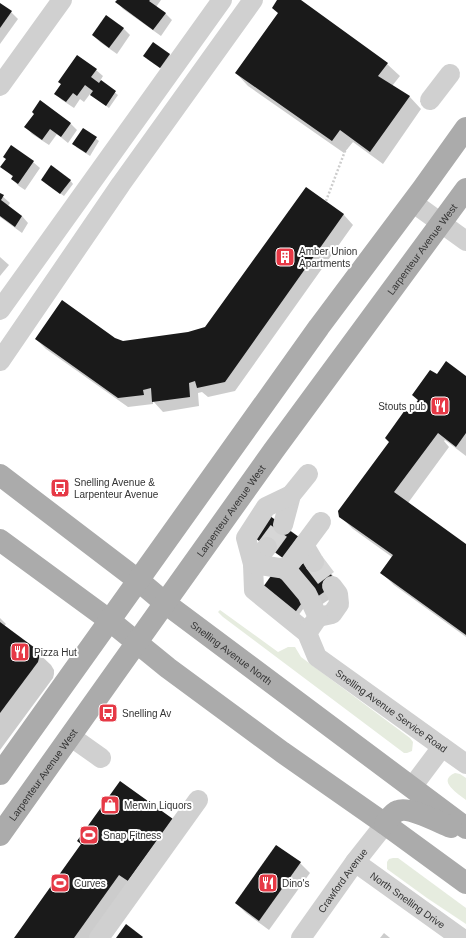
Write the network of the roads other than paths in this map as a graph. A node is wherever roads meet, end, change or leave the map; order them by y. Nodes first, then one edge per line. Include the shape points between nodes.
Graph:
1 (62, 0) edge
2 (222, 0) edge
3 (253, 0) edge
4 (450, 74) dead end
5 (0, 86) edge
6 (430, 100) dead end
7 (466, 128) edge
8 (466, 189) edge
9 (412, 202) junction
10 (441, 223) junction
11 (466, 241) edge
12 (0, 310) edge
13 (0, 361) edge
14 (308, 474) dead end
15 (0, 475) edge
16 (292, 495) junction
17 (321, 522) dead end
18 (283, 525) tunnel mouth
19 (0, 540) edge
20 (304, 544) junction
21 (267, 547) tunnel mouth
22 (314, 562) tunnel mouth
23 (252, 564) junction
24 (286, 569) junction
25 (139, 581) junction
26 (332, 586) tunnel mouth
27 (165, 603) junction
28 (110, 620) junction
29 (312, 625) junction
30 (136, 643) junction
31 (70, 736) junction
32 (442, 748) junction
33 (101, 758) dead end
34 (466, 764) edge
35 (0, 774) edge
36 (412, 788) junction
37 (198, 800) dead end
38 (385, 824) junction
39 (466, 828) edge
40 (466, 832) edge
41 (0, 835) edge
42 (355, 862) junction
43 (466, 883) edge
44 (99, 938) edge
45 (301, 938) edge
46 (461, 938) edge

1 - 5 street
2 - 12 street
3 - 13 street via 121,184
4 - 6 street
7 - 9 main road
8 - 10 main road, Larpenteur Avenue West
9 - 10 street
9 - 25 main road via 319,327
10 - 11 street
10 - 27 main road, Larpenteur Avenue West
14 - 16 street
15 - 25 main road, Snelling Avenue North
16 - 18 street
16 - 23 street via 266,507 246,538
17 - 20 street
19 - 28 main road
20 - 22 street
20 - 24 street
21 - 23 street
23 - 24 street
23 - 29 street via 254,590
24 - 29 street via 307,594
25 - 27 main road, Snelling Avenue North
25 - 28 main road
26 - 29 street via 338,594 339,604 332,614
27 - 30 main road, Larpenteur Avenue West
27 - 36 main road, Snelling Avenue North
28 - 30 main road
28 - 35 main road
29 - 32 street, Snelling Avenue Service Road via 317,657
30 - 31 main road, Larpenteur Avenue West
30 - 38 main road via 282,752
31 - 33 street
31 - 41 main road, Larpenteur Avenue West
32 - 34 street, Snelling Avenue Service Road
32 - 36 street
36 - 39 main road, Snelling Avenue North
37 - 44 street
38 - 40 main road via 399,810 408,810
38 - 42 street, Crawford Avenue
38 - 43 main road
42 - 45 street, Crawford Avenue
42 - 46 street, North Snelling Drive

